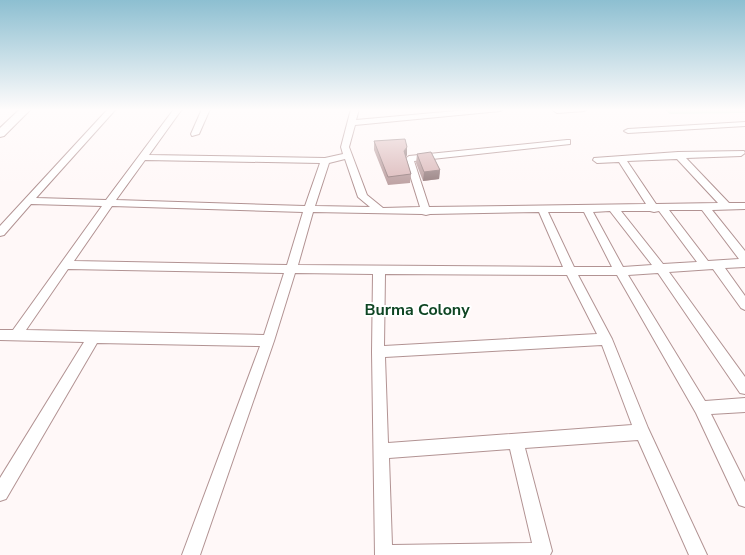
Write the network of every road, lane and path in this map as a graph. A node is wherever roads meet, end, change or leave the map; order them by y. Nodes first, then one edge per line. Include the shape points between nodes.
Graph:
1 (88, 135) edge
2 (159, 135) edge
3 (349, 135) edge
4 (567, 142) dead end
5 (744, 154) edge
6 (347, 156) junction
7 (678, 156) junction
8 (143, 157) junction
9 (597, 160) dead end
10 (622, 160) junction
11 (324, 161) junction
12 (28, 201) junction
13 (109, 203) junction
14 (745, 206) edge
15 (728, 207) junction
16 (613, 208) junction
17 (658, 208) junction
18 (705, 208) junction
19 (309, 209) junction
20 (542, 209) junction
21 (586, 209) junction
22 (381, 211) junction
23 (426, 212) junction
24 (0, 232) edge
25 (745, 259) edge
26 (745, 263) edge
27 (64, 265) junction
28 (712, 266) junction
29 (291, 269) junction
30 (379, 269) junction
31 (661, 269) junction
32 (570, 271) junction
33 (620, 271) junction
34 (745, 305) edge
35 (0, 335) edge
36 (16, 336) junction
37 (93, 338) junction
38 (606, 339) junction
39 (268, 342) junction
40 (378, 352) junction
41 (745, 388) edge
42 (745, 405) edge
43 (701, 408) junction
44 (642, 432) junction
45 (516, 443) junction
46 (381, 451) junction
47 (0, 493) edge
48 (745, 499) edge
49 (543, 553) edge
50 (191, 555) edge
51 (384, 555) edge
52 (698, 555) edge

1 - 12 street
2 - 8 street
3 - 6 street via 345,147
4 - 23 street via 409,160
5 - 7 street
6 - 11 street
6 - 22 street via 363,197
7 - 10 street
7 - 15 street
8 - 11 street
8 - 13 street
9 - 10 street
10 - 17 street
11 - 19 street
12 - 13 street
12 - 24 street
13 - 19 street
13 - 27 street
14 - 15 street
15 - 18 street
16 - 17 street
16 - 21 street
16 - 31 street
17 - 18 street
17 - 28 street
18 - 25 street
19 - 22 street
19 - 29 street
20 - 21 street
20 - 23 street
20 - 32 street
21 - 33 street
22 - 23 street
26 - 28 street
27 - 29 street
27 - 36 street
28 - 31 street
28 - 34 street
29 - 30 street
29 - 39 street
30 - 32 street
30 - 40 street
31 - 33 street
31 - 41 street
32 - 33 street
32 - 38 street
33 - 43 street
35 - 36 street
36 - 37 street
37 - 39 street
37 - 47 street
38 - 40 street
38 - 44 street
39 - 50 street
40 - 46 street
42 - 43 street
43 - 48 street
44 - 45 street
44 - 52 street
45 - 46 street
45 - 49 street
46 - 51 street
49 - 51 street

